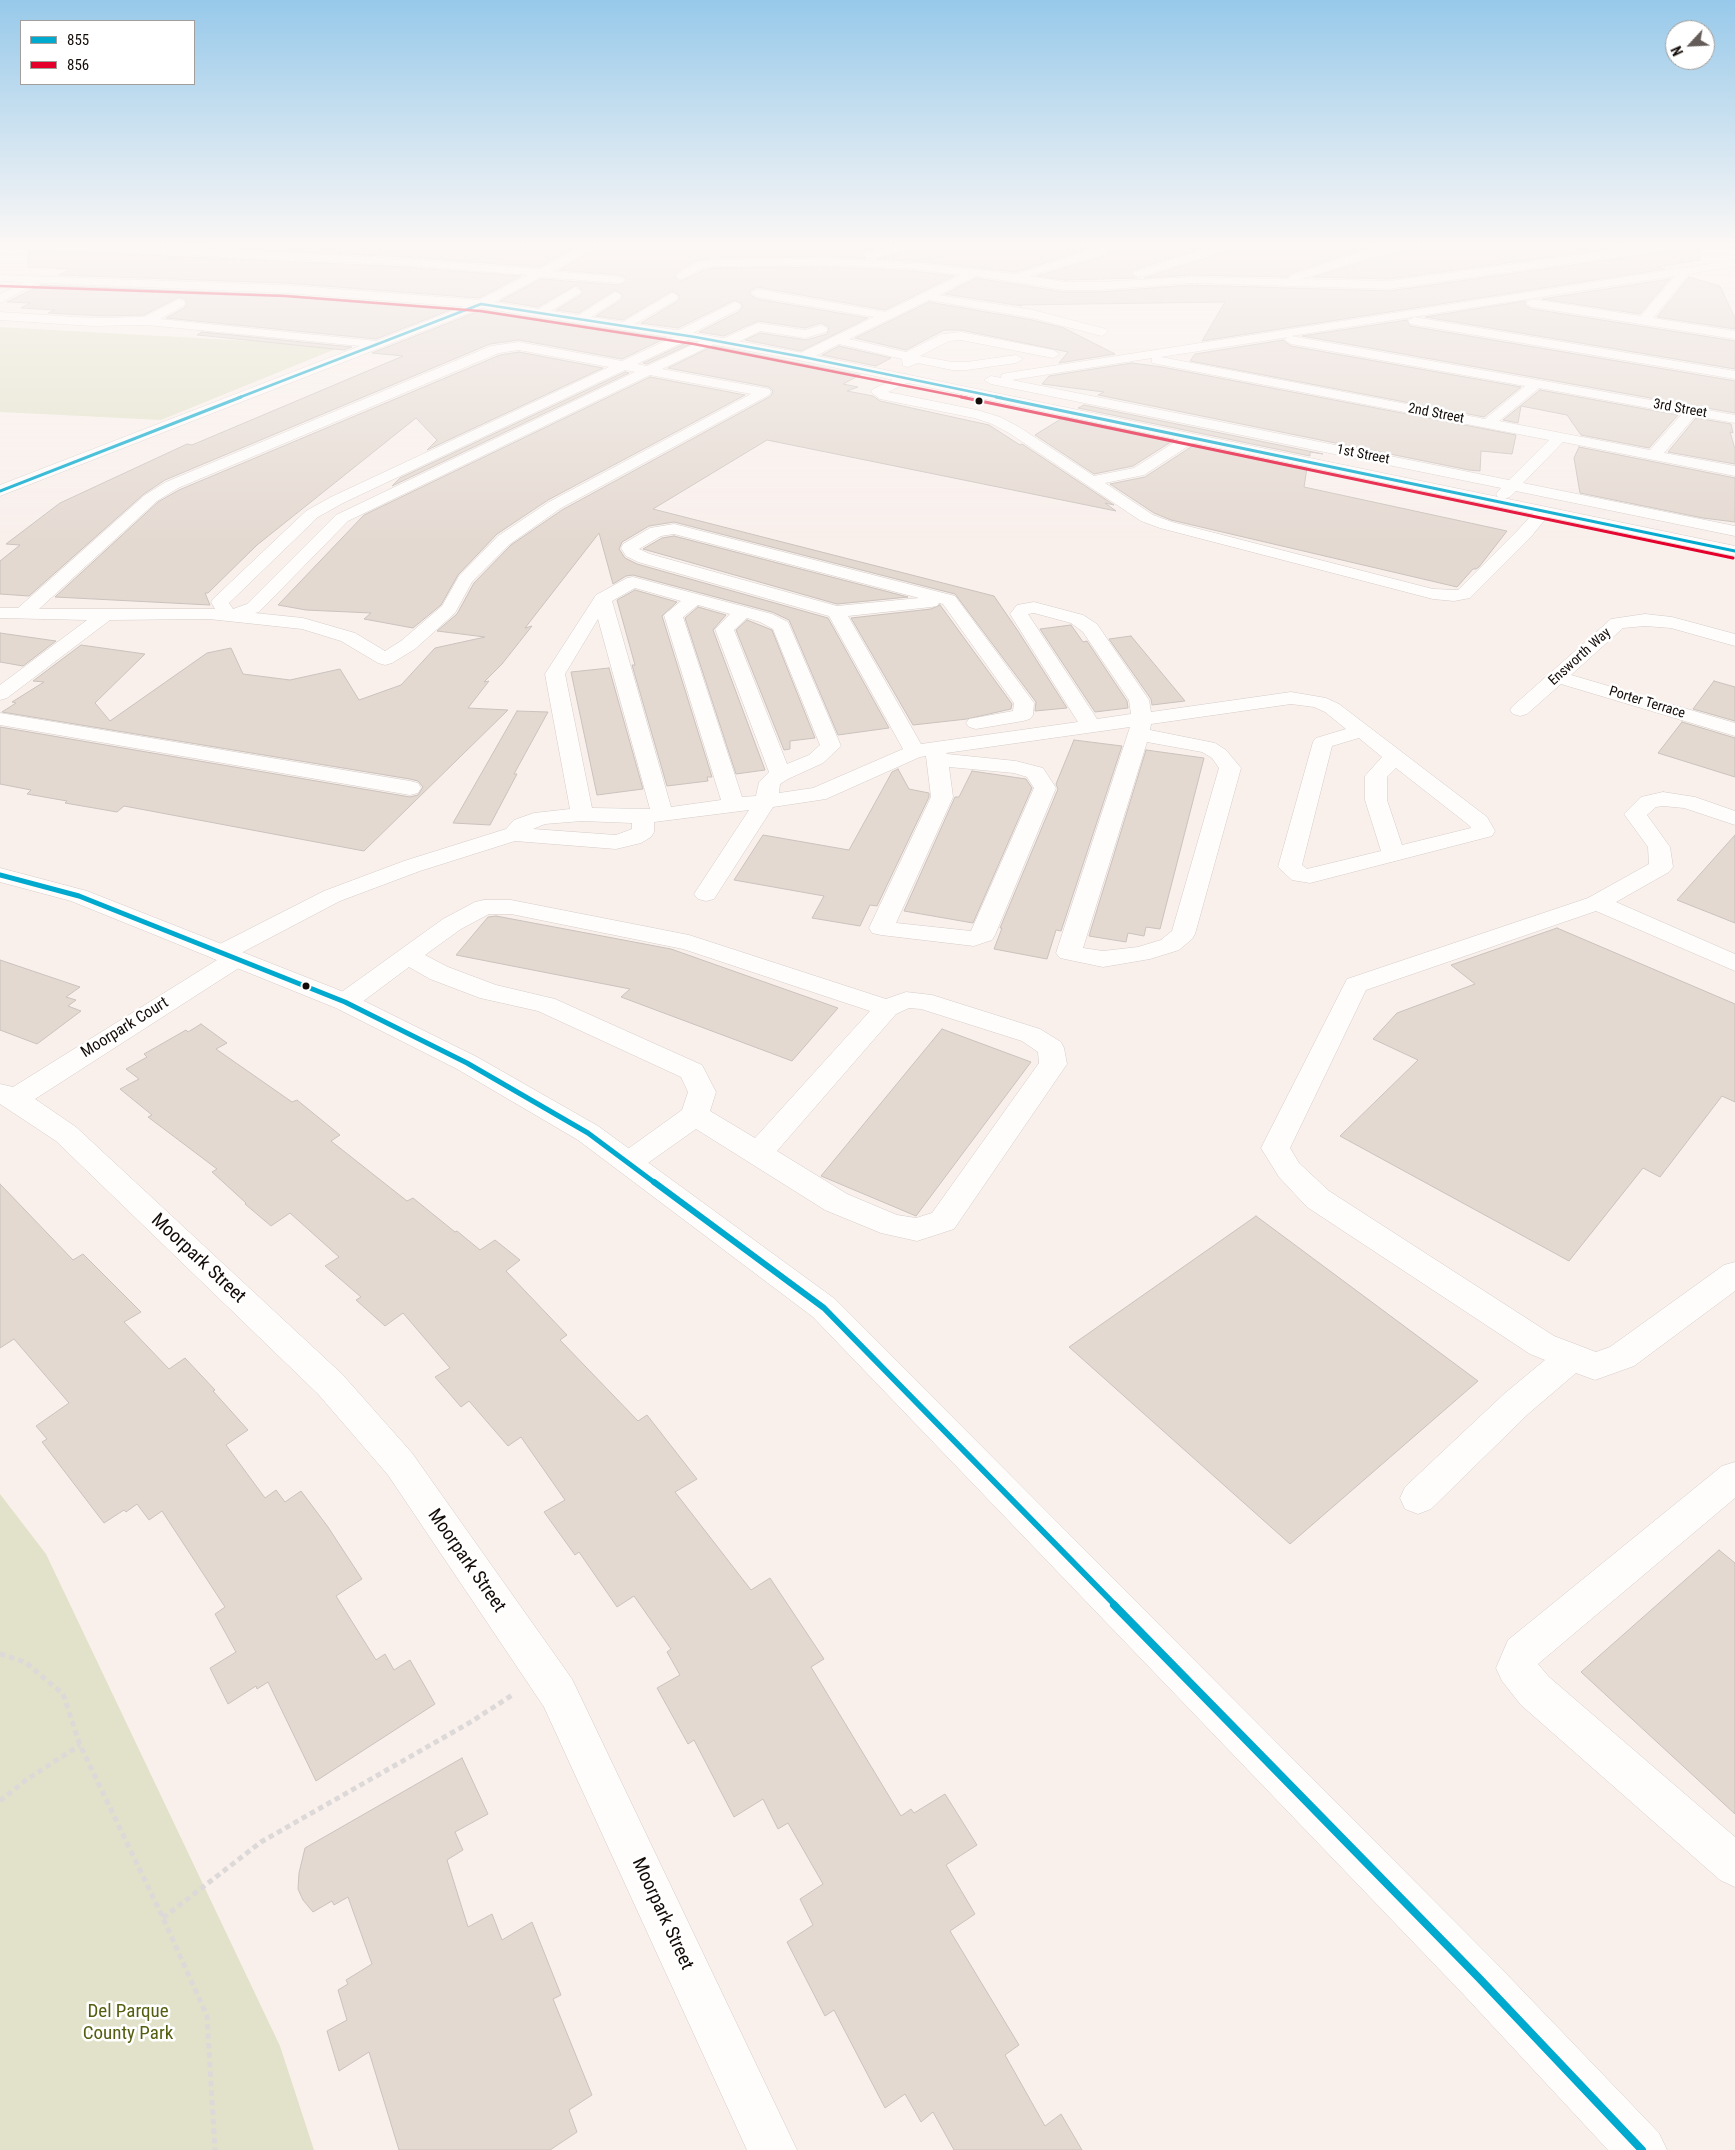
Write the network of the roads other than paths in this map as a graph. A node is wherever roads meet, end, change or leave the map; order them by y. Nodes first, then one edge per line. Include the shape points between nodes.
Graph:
1 (371, 343) edge
2 (667, 343) edge
3 (712, 343) edge
4 (730, 343) edge
5 (831, 343) edge
6 (865, 343) edge
7 (936, 343) edge
8 (984, 343) edge
9 (1000, 343) edge
10 (1221, 343) edge
11 (1311, 343) edge
12 (1550, 343) edge
13 (1709, 343) edge
14 (378, 344) joint
15 (1070, 352) dead end
16 (1602, 352) junction
17 (1053, 354) junction
18 (1137, 356) junction
19 (803, 357) junction
20 (912, 358) junction
21 (942, 364) junction
22 (1586, 364) dead end
23 (624, 366) junction
24 (1685, 367) junction
25 (646, 370) junction
26 (886, 374) junction
27 (1571, 375) dead end
28 (1735, 375) edge
29 (906, 378) junction
30 (1536, 384) junction
31 (1556, 387) junction
32 (1016, 401) junction
33 (1692, 412) junction
34 (989, 417) junction
35 (1735, 419) edge
36 (1487, 424) junction
37 (1192, 438) junction
38 (1559, 438) junction
39 (1653, 456) junction
40 (1735, 471) edge
41 (1090, 481) junction
42 (1514, 485) junction
43 (0, 491) edge
44 (1496, 501) junction
45 (1544, 511) junction
46 (1735, 531) edge
47 (1735, 551) edge
48 (602, 599) junction
49 (694, 599) junction
50 (949, 600) junction
51 (743, 612) junction
52 (836, 612) junction
53 (0, 613) edge
54 (22, 614) junction
55 (106, 615) junction
56 (228, 616) junction
57 (1735, 640) edge
58 (1558, 677) junction
59 (0, 694) edge
60 (1520, 710) dead end
61 (0, 719) edge
62 (1091, 726) junction
63 (1141, 726) junction
64 (1735, 730) edge
65 (1362, 731) junction
66 (958, 733) junction
67 (929, 753) junction
68 (1395, 756) junction
69 (780, 774) junction
70 (410, 788) dead end
71 (766, 800) junction
72 (734, 805) junction
73 (582, 814) junction
74 (653, 815) junction
75 (1735, 818) edge
76 (514, 834) junction
77 (1394, 855) junction
78 (0, 875) edge
79 (706, 894) dead end
80 (1597, 903) junction
81 (228, 956) junction
82 (408, 956) junction
83 (1735, 963) edge
84 (345, 1002) junction
85 (887, 1008) junction
86 (8, 1096) edge
87 (695, 1115) junction
88 (758, 1153) junction
89 (628, 1163) junction
90 (1735, 1274) edge
91 (1572, 1357) junction
92 (1735, 1477) edge
93 (1418, 1498) dead end
94 (1735, 1865) edge
95 (772, 2150) edge
96 (1642, 2150) edge

1 - 14 street
2 - 23 street
3 - 25 street
4 - 19 street
5 - 19 street
6 - 20 street
7 - 20 street
8 - 21 street
9 - 17 street
10 - 18 street
11 - 30 street, 3rd Street
12 - 16 street
13 - 24 street
14 - 43 street
15 - 17 street
16 - 22 street
16 - 24 street
17 - 21 street via 967,366
18 - 36 street, 2nd Street
18 - 42 street, 1st Street via 991,380
19 - 26 street
20 - 21 street
20 - 26 street
23 - 25 street
23 - 54 street via 519,346 496,350 172,486 151,498
23 - 56 street via 312,514 220,602
24 - 28 street
25 - 56 street via 342,518 252,608
25 - 56 street via 764,392 555,505 504,540 465,580 449,609 408,645 385,659 348,637 303,624
26 - 29 street
27 - 31 street
29 - 32 street
29 - 34 street via 878,392
30 - 31 street, 3rd Street
30 - 36 street
31 - 33 street, 3rd Street
32 - 34 street
32 - 37 street
33 - 35 street, 3rd Street
33 - 39 street
34 - 41 street
36 - 38 street, 2nd Street
37 - 41 street via 1139,472
37 - 44 street
38 - 39 street, 2nd Street
38 - 42 street
39 - 40 street, 2nd Street
41 - 45 street via 1146,518 1166,525 1433,594 1454,596 1464,594
42 - 44 street
42 - 46 street, 1st Street
44 - 45 street
45 - 47 street
48 - 49 street via 633,582
48 - 73 street via 555,674
48 - 74 street
49 - 51 street
49 - 72 street via 673,615
50 - 52 street
50 - 52 street via 674,529 656,532 629,548 644,558
50 - 66 street via 1024,703 1023,715
51 - 69 street via 724,629
51 - 69 street via 781,626 831,746 816,759
52 - 67 street
53 - 54 street
54 - 55 street
55 - 56 street
55 - 59 street
57 - 58 street, Ensworth Way via 1672,623 1645,620 1618,623
58 - 60 street, Ensworth Way
58 - 64 street, Porter Terrace
61 - 70 street
62 - 63 street
62 - 63 street via 1020,614 1023,609 1034,607 1077,619 1090,628 1139,700
62 - 66 street
63 - 63 street via 1208,747 1219,754 1230,768 1183,934 1170,945 1140,954 1102,959 1069,953
63 - 65 street via 1291,698 1319,702 1332,708
65 - 68 street
65 - 77 street via 1323,742 1290,867 1300,875 1310,876
66 - 67 street
67 - 67 street via 1016,767 1035,773 1045,788 983,935 974,939 881,928 942,797
67 - 71 street via 818,794
68 - 77 street via 1376,776 1376,800
68 - 77 street via 1479,822 1484,831
69 - 71 street via 770,782
71 - 72 street
71 - 79 street
72 - 74 street
73 - 74 street
73 - 76 street via 542,818 522,825
74 - 76 street via 643,832 616,842
75 - 80 street via 1687,802 1663,799 1649,802 1635,814 1659,847 1661,866
76 - 81 street, Moorpark Court via 412,866 332,896
78 - 81 street via 79,896
80 - 83 street
80 - 91 street via 1356,985 1275,1148 1289,1170 1318,1199 1542,1346
81 - 84 street
81 - 86 street, Moorpark Court
82 - 84 street
82 - 85 street via 452,924 484,907 511,907 689,943
82 - 87 street via 439,973 489,992 546,1005 692,1071 702,1092
84 - 89 street via 467,1063 588,1134
85 - 88 street
85 - 88 street via 906,1000 923,1001 1031,1035 1051,1048 1053,1064 943,1221 917,1230 892,1225 836,1202
86 - 95 street, Moorpark Street via 66,1134 330,1384 400,1464 545,1673
87 - 88 street
87 - 89 street
89 - 96 street via 824,1308 1472,1971
90 - 91 street via 1622,1357 1595,1366
91 - 93 street via 1516,1404
92 - 94 street via 1522,1653 1516,1668 1535,1691

